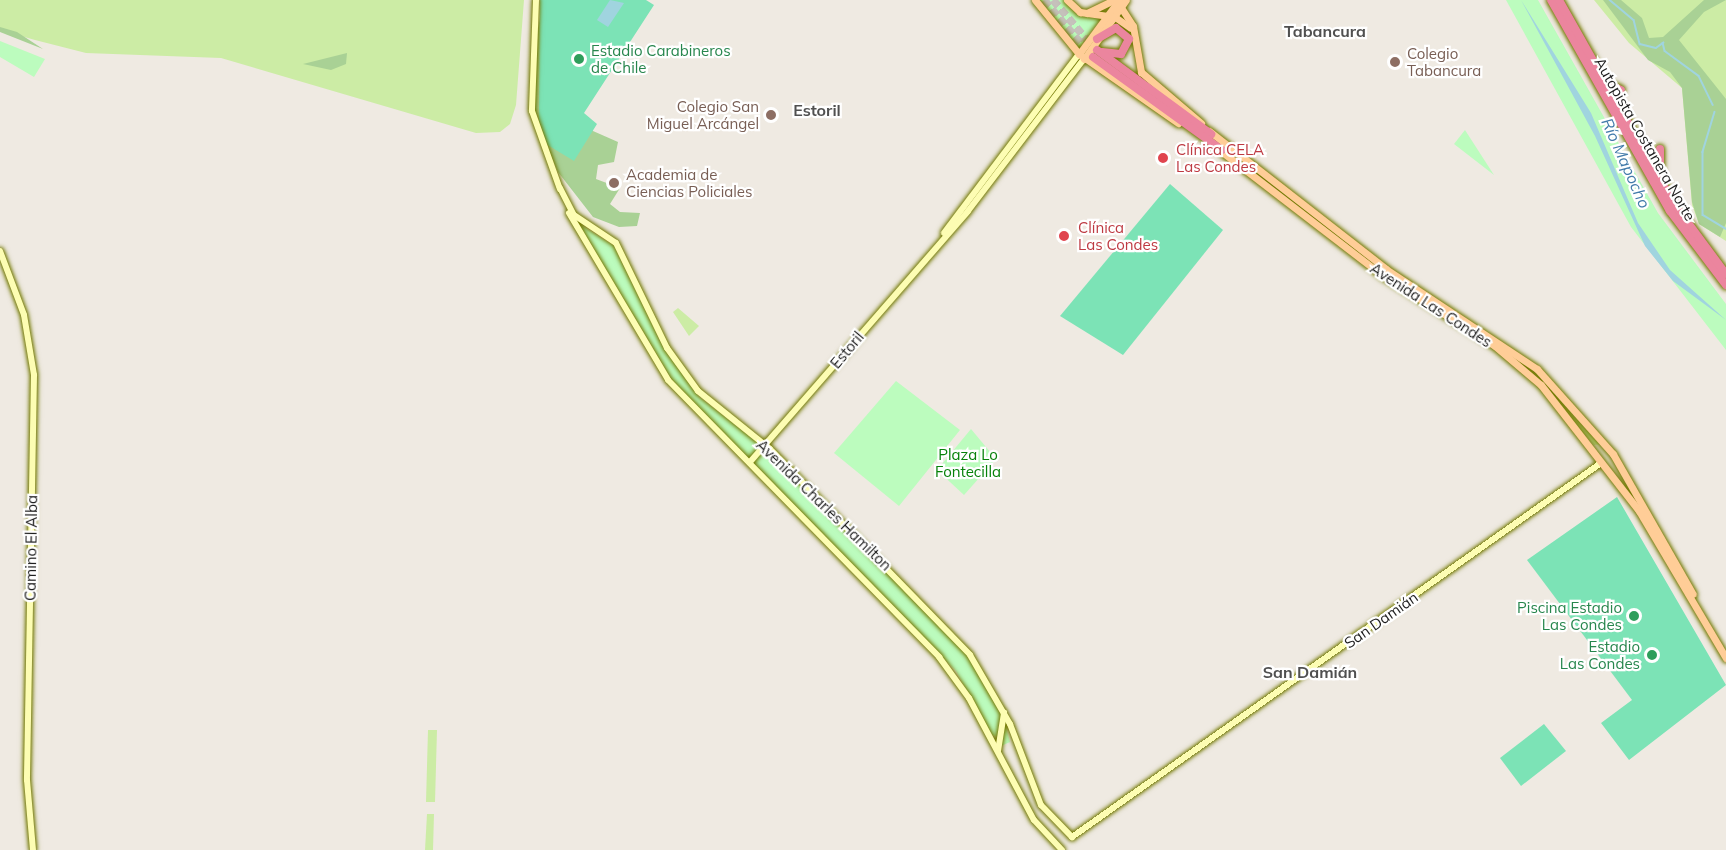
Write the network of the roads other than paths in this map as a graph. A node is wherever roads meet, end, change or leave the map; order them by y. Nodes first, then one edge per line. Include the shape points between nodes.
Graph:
1 (537, 0) edge
2 (1035, 0) edge
3 (1067, 0) edge
4 (1126, 0) edge
5 (1551, 0) edge
6 (1559, 0) edge
7 (1118, 2) edge
8 (1085, 14) junction
9 (1108, 16) junction
10 (1134, 33) junction
11 (1097, 39) junction
12 (1090, 54) junction
13 (1604, 82) junction
14 (1621, 90) dead end
15 (1211, 134) junction
16 (1660, 149) dead end
17 (1222, 150) joint
18 (1660, 182) junction
19 (560, 188) junction
20 (0, 251) edge
21 (1726, 274) edge
22 (1726, 285) edge
23 (1412, 296) junction
24 (1427, 297) junction
25 (1604, 442) junction
26 (1588, 444) junction
27 (766, 446) junction
28 (750, 462) junction
29 (1601, 463) junction
30 (1625, 472) junction
31 (1610, 475) junction
32 (1726, 649) edge
33 (1726, 658) edge
34 (1003, 709) junction
35 (989, 735) junction
36 (999, 740) junction
37 (998, 751) junction
38 (1072, 837) joint
39 (33, 850) edge
40 (1062, 850) edge

1 - 19 main road, Avenida Charles Hamilton via 532,111
2 - 12 main road
3 - 8 main road
4 - 7 main road
5 - 22 highway, Autopista Costanera Norte via 1674,218
6 - 13 highway, Autopista Costanera Norte
7 - 8 main road
7 - 9 main road
7 - 10 main road, Avenida Las Condes
8 - 9 main road
9 - 10 main road
9 - 11 main road
9 - 12 main road
10 - 15 main road, Avenida Las Condes via 1143,75
11 - 12 main road
11 - 12 highway via 1116,28 1129,41 1119,55
12 - 15 highway
12 - 17 highway
12 - 27 main road, Estoril via 942,238
13 - 14 highway
13 - 18 highway, Autopista Costanera Norte
15 - 24 main road, Avenida Las Condes
16 - 18 highway
17 - 23 main road, Avenida Las Condes
18 - 21 highway, Autopista Costanera Norte
19 - 27 main road, Avenida Charles Hamilton via 574,215 616,243 667,348 698,391
19 - 28 main road, Avenida Charles Hamilton via 658,366
20 - 39 main road, Camino El Alba via 24,315 34,375 27,780
23 - 24 main road
23 - 26 main road, Avenida Las Condes via 1519,364
24 - 25 main road, Avenida Las Condes via 1521,357
25 - 26 main road via 1599,448
25 - 30 main road, Avenida Las Condes
26 - 29 main road, Avenida Las Condes
27 - 28 main road, Estoril
27 - 34 main road, Avenida Charles Hamilton via 958,641
28 - 35 main road, Avenida Charles Hamilton via 939,657
29 - 31 main road, Avenida Las Condes
29 - 38 main road, San Damián
30 - 31 main road via 1614,469
30 - 32 main road, Avenida Las Condes
31 - 33 main road, Avenida Las Condes via 1640,511
34 - 36 main road
34 - 38 main road, Avenida Charles Hamilton via 1041,805
35 - 36 main road
35 - 37 main road, Avenida Charles Hamilton
36 - 37 main road
37 - 40 main road, Avenida Charles Hamilton via 1034,820

